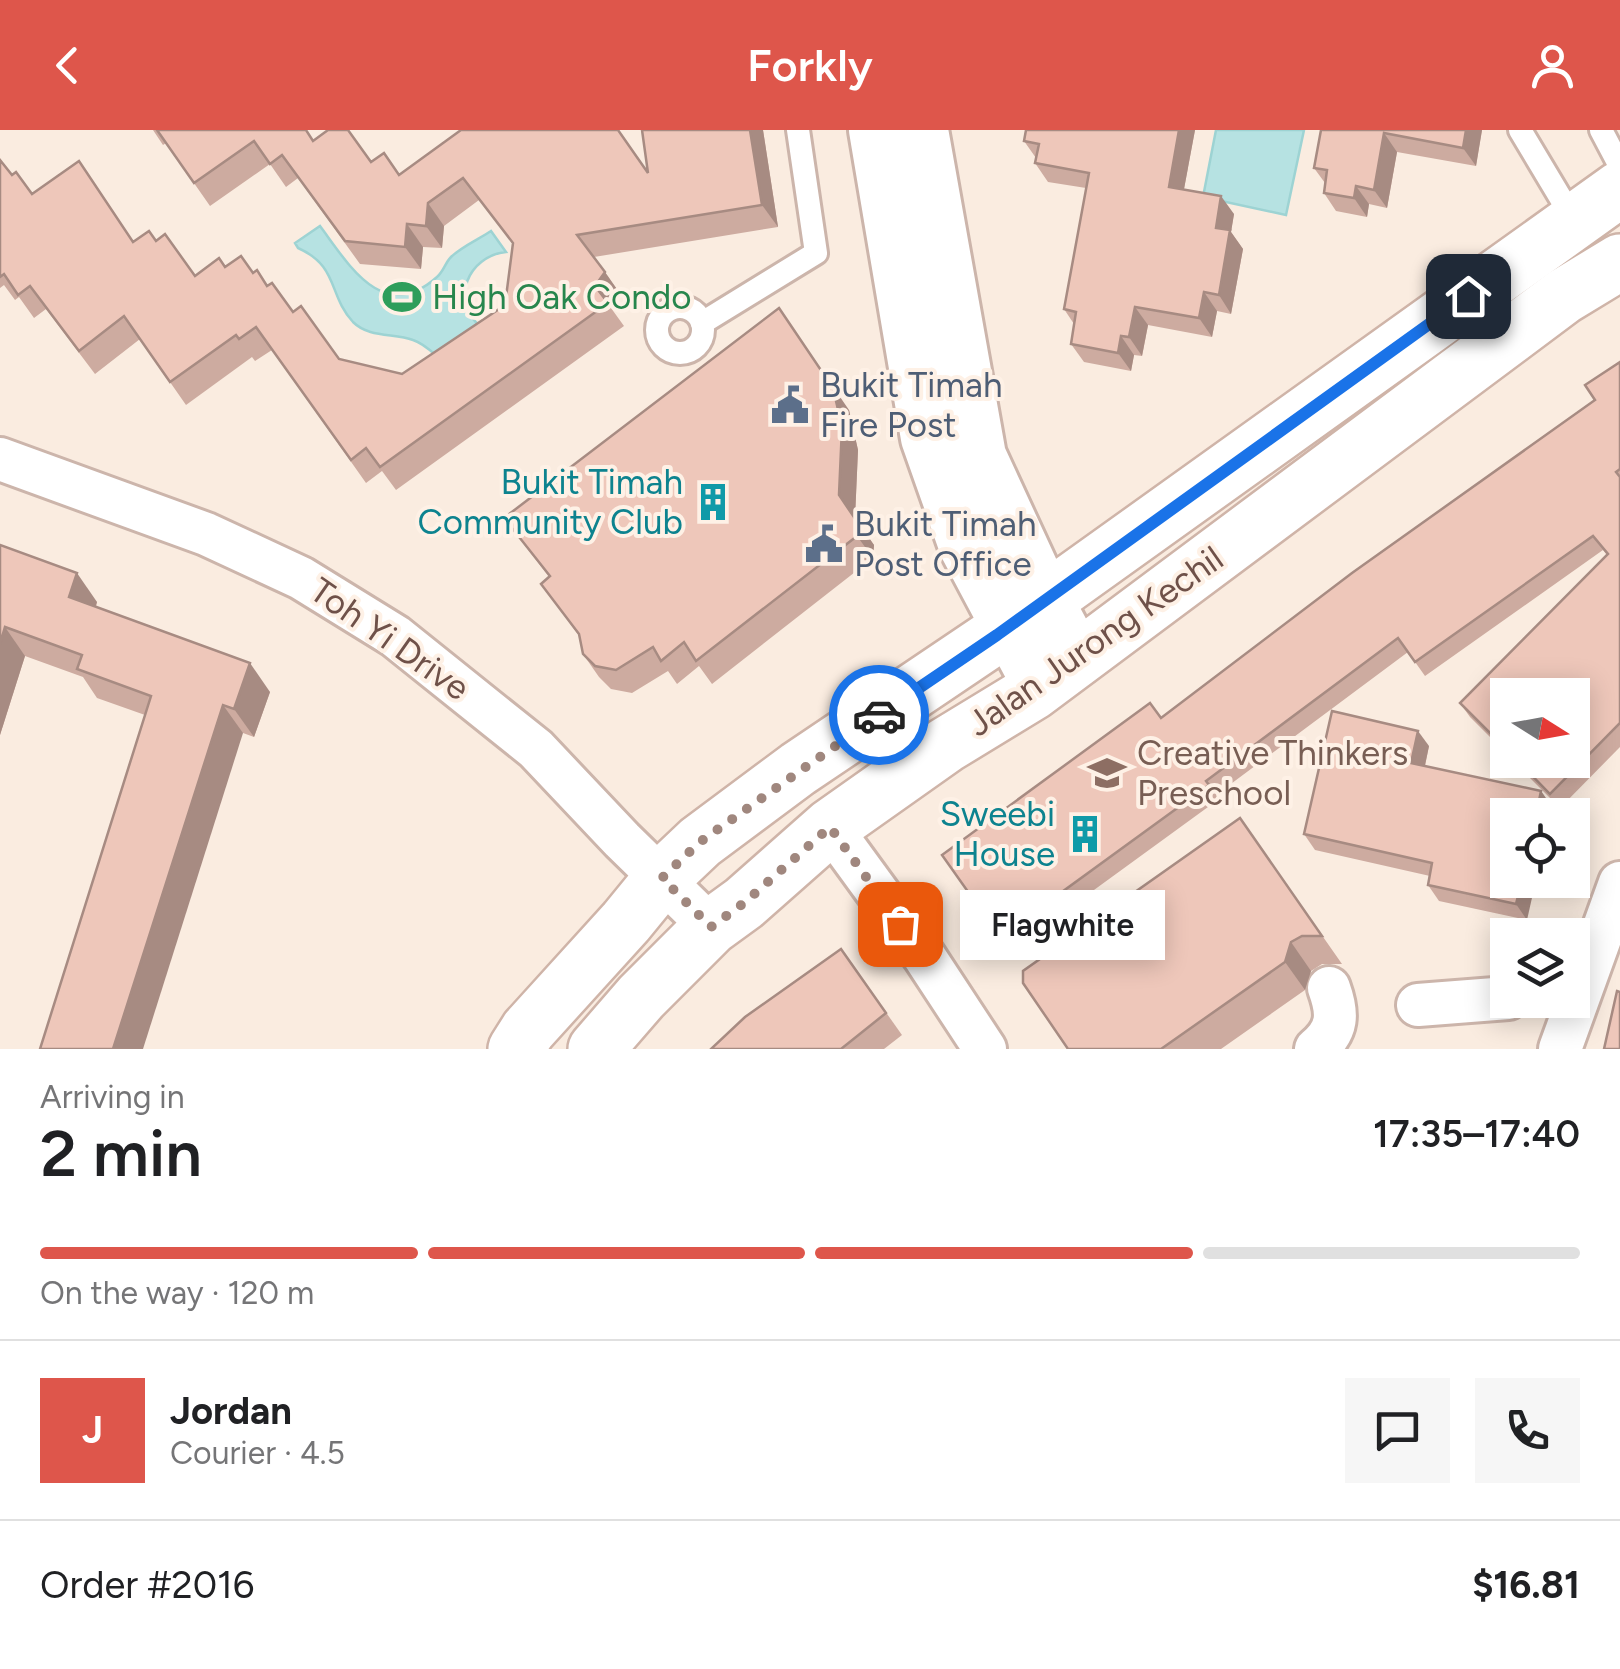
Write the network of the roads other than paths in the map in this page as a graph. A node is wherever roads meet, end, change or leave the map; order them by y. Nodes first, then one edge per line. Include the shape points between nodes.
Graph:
1 (798, 130) edge
2 (875, 130) edge
3 (922, 130) edge
4 (1520, 130) edge
5 (1602, 130) edge
6 (1620, 166) edge
7 (1620, 189) edge
8 (1574, 222) junction
9 (1620, 262) edge
10 (702, 323) dead end
11 (0, 460) edge
12 (1027, 613) junction
13 (1060, 673) junction
14 (830, 827) junction
15 (662, 878) junction
16 (1620, 883) edge
17 (711, 927) junction
18 (1328, 988) dead end
19 (1591, 989) edge
20 (1490, 999) edge
21 (1418, 1005) dead end
22 (516, 1049) edge
23 (596, 1049) edge
24 (985, 1049) edge
25 (1316, 1049) edge
26 (1560, 1049) edge

1 - 10 lane via 816,253
2 - 12 street via 927,438 965,546
3 - 12 street via 980,456
4 - 8 lane
5 - 6 lane
7 - 8 main road, Jalan Jurong Kechil
8 - 12 main road, Jalan Jurong Kechil
9 - 13 main road, Jalan Jurong Kechil via 1564,296
11 - 15 street, Toh Yi Drive via 206,534 302,578 394,636 536,749
12 - 13 street
12 - 15 main road, Jalan Jurong Kechil via 798,770
13 - 14 main road, Jalan Jurong Kechil
14 - 17 main road, Jalan Jurong Kechil
14 - 24 street
15 - 17 street, Toh Yi Drive
15 - 22 main road, Jalan Jurong Kechil
16 - 19 street
17 - 23 main road, Jalan Jurong Kechil
18 - 25 street via 1337,1011
19 - 26 street
20 - 21 street

